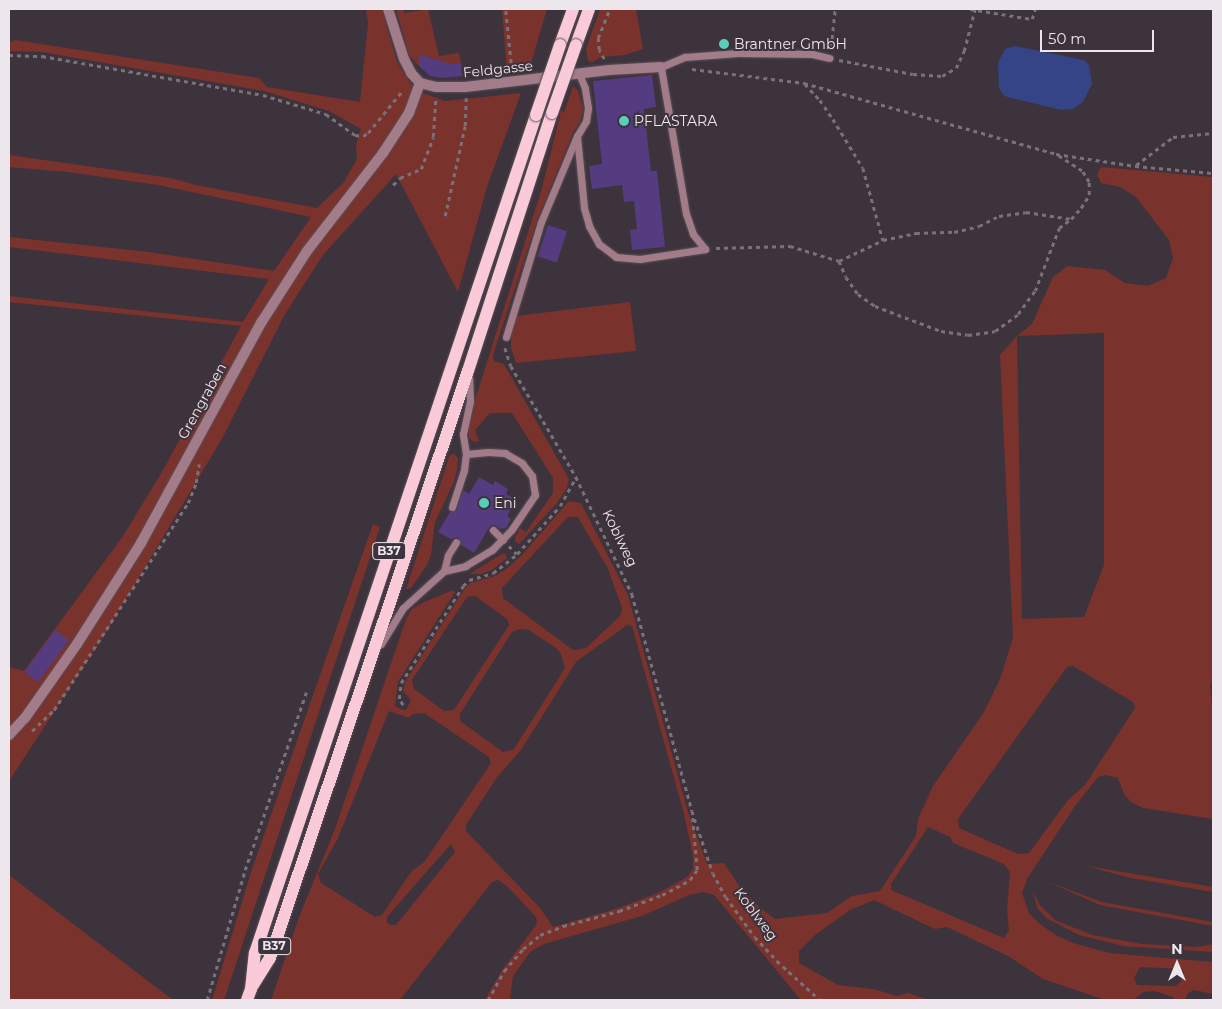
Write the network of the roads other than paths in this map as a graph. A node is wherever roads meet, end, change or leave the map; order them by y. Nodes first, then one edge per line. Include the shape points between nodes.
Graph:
1 (388, 9) edge
2 (573, 9) edge
3 (589, 9) edge
4 (830, 58) road end
5 (661, 67) junction
6 (579, 74) junction
7 (420, 83) junction
8 (577, 136) junction
9 (506, 337) road end
10 (468, 370) junction
11 (466, 454) junction
12 (452, 507) dead end
13 (493, 530) dead end
14 (503, 540) junction
15 (456, 542) dead end
16 (444, 571) junction
17 (371, 659) junction
18 (9, 735) edge
19 (249, 995) edge

1 - 7 street via 404,59
2 - 19 main road, B37, bridge via 255,953
3 - 10 main road, B37, bridge
4 - 5 lane via 812,54 738,53 685,57
5 - 6 street, Feldgasse
5 - 8 lane via 686,214 693,234 705,249 640,259 616,257 599,244 584,208
6 - 7 street, Feldgasse via 465,87 436,87
6 - 8 lane via 588,108 586,121
7 - 18 street, Grengraben via 404,121 307,251 261,323 140,543 77,644 25,718
8 - 9 lane via 541,222
10 - 11 lane via 470,401 463,434
10 - 17 main road, B37
11 - 12 lane
11 - 14 lane via 505,453 522,463 532,476 535,495
13 - 14 lane
14 - 16 lane via 466,566
15 - 16 lane
16 - 17 lane via 403,608
17 - 19 main road, B37 via 270,958

